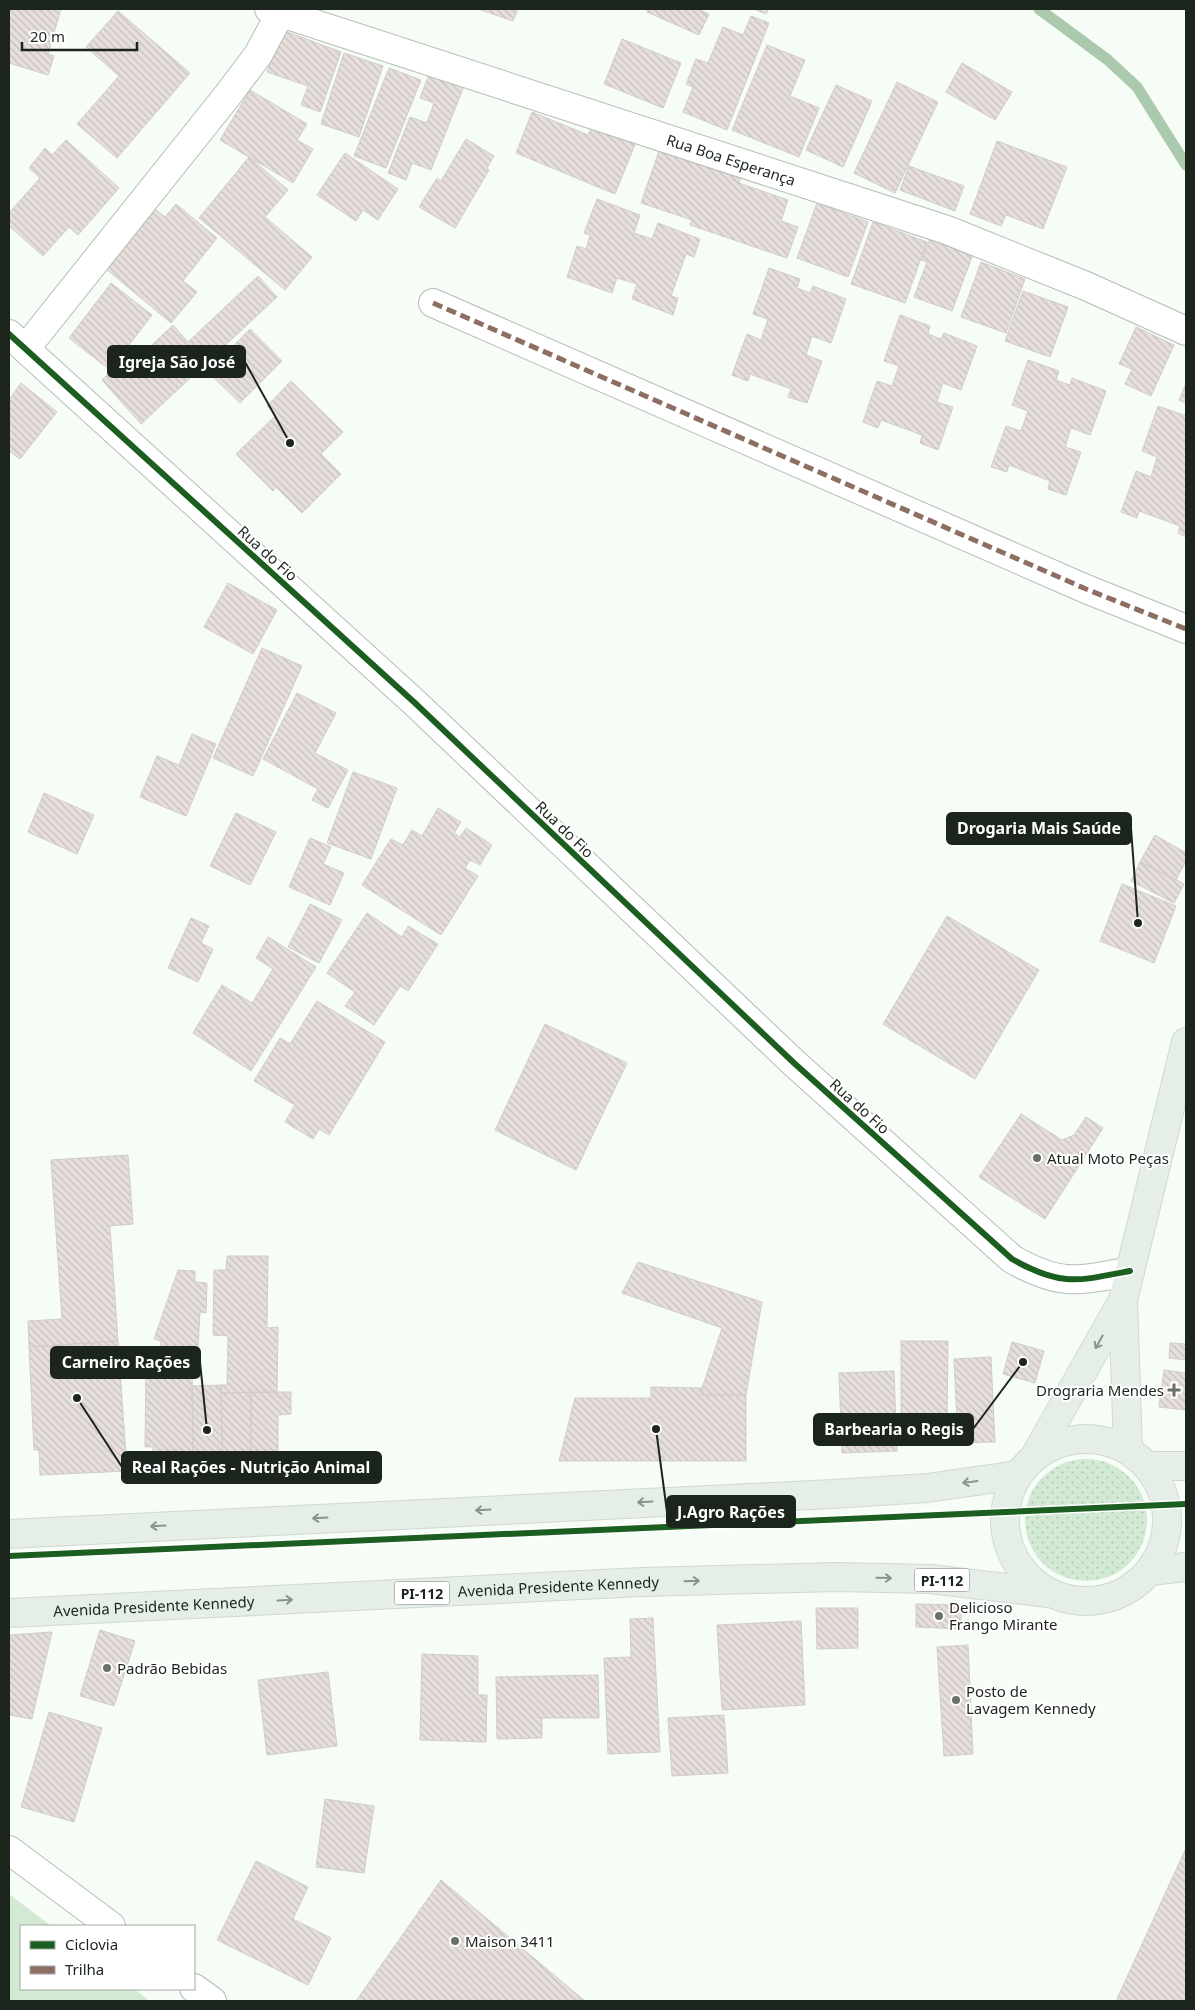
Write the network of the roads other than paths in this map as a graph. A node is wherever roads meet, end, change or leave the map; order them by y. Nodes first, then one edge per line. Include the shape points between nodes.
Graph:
1 (275, 10) edge
2 (433, 302) dead end
3 (1186, 332) edge
4 (17, 341) edge
5 (1186, 628) edge
6 (1186, 1042) edge
7 (1130, 1271) junction
8 (1123, 1300) junction
9 (1138, 1458) junction
10 (1027, 1466) junction
11 (1186, 1466) edge
12 (9, 1534) edge
13 (1186, 1567) edge
14 (1150, 1571) junction
15 (1048, 1593) junction
16 (9, 1613) edge
17 (9, 1850) edge
18 (110, 1925) edge
19 (195, 1989) edge
20 (212, 2001) edge

1 - 3 street, Rua Boa Esperança via 947,230 1086,286
1 - 4 street via 258,55 227,96
2 - 5 street via 1086,589
4 - 7 street, Rua do Fio via 415,703 794,1064 1012,1259 1037,1274 1065,1281
6 - 7 main road
7 - 8 main road
8 - 9 main road
8 -> 10 main road, Avenida Presidente Kennedy
9 - 10 main road via 1105,1441 1081,1438 1057,1444
9 - 11 main road
9 - 14 main road, Avenida Presidente Kennedy / PI-112 via 1162,1490 1168,1520 1163,1546
10 -> 12 main road via 928,1488
10 - 15 main road, Avenida Presidente Kennedy / PI-112 via 1004,1513 1005,1534 1012,1554 1026,1576
13 - 14 main road
14 - 15 main road, Avenida Presidente Kennedy / PI-112 via 1129,1590 1102,1600 1075,1602
16 -> 15 main road, Avenida Presidente Kennedy / PI-112 via 643,1582 835,1577 930,1579
17 - 18 street
19 - 20 street

